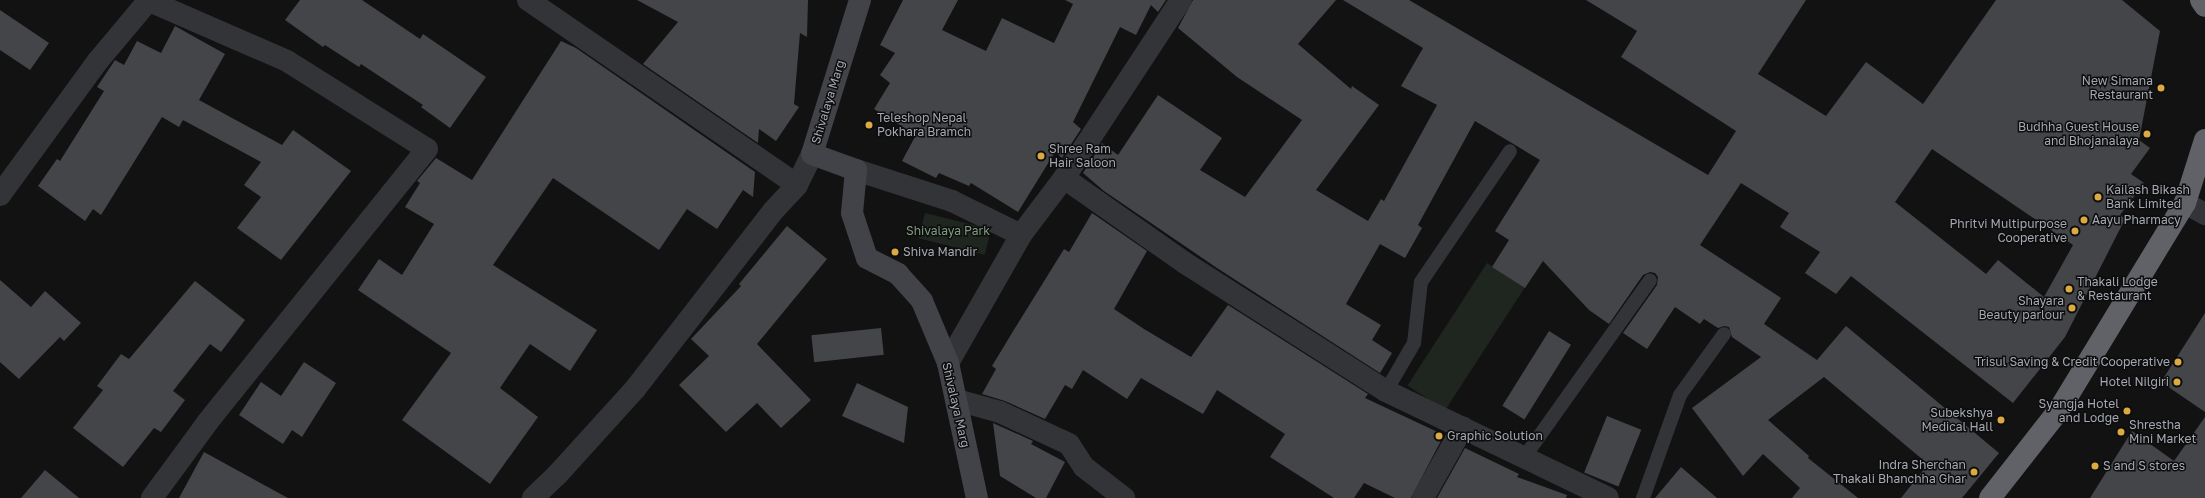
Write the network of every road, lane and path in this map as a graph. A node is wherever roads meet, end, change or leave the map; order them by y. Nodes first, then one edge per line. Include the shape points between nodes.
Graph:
1 (147, 0) edge
2 (528, 0) edge
3 (860, 0) edge
4 (1181, 0) edge
5 (2201, 0) edge
6 (2205, 6) edge
7 (2205, 140) edge
8 (1510, 151) dead end
9 (812, 154) junction
10 (856, 170) junction
11 (1064, 178) junction
12 (797, 185) junction
13 (2205, 188) edge
14 (0, 195) edge
15 (2185, 203) junction
16 (2205, 214) edge
17 (1021, 235) junction
18 (1650, 280) dead end
19 (1724, 334) dead end
20 (948, 363) junction
21 (1386, 391) junction
22 (957, 400) junction
23 (1462, 427) junction
24 (1523, 459) junction
25 (152, 498) edge
26 (533, 498) edge
27 (977, 498) edge
28 (1124, 498) edge
29 (1423, 498) edge
30 (1608, 498) edge
31 (1643, 498) edge
32 (1990, 498) edge

1 - 14 street via 97,62
1 - 25 street via 287,61 427,149 207,423
2 - 12 street
3 - 9 main road, Shivalaya Marg
4 - 11 street
5 - 6 highway
7 - 15 highway
8 - 21 lane via 1421,282 1414,343
9 - 10 main road, Shivalaya Marg
9 - 12 street
10 - 17 street via 952,201
10 - 20 main road, Shivalaya Marg via 852,213 867,258 898,274 922,302
11 - 17 street
11 - 21 street via 1185,263
12 - 26 street via 773,211 635,389
13 - 15 highway
15 - 16 street
15 - 32 highway via 2059,410
17 - 20 street
18 - 24 lane
19 - 31 lane via 1680,394
20 - 22 main road, Shivalaya Marg
21 - 23 street
22 - 27 main road, Shivalaya Marg
22 - 28 street via 1000,412 1069,444 1084,467
23 - 24 street
23 - 29 street
24 - 30 street

